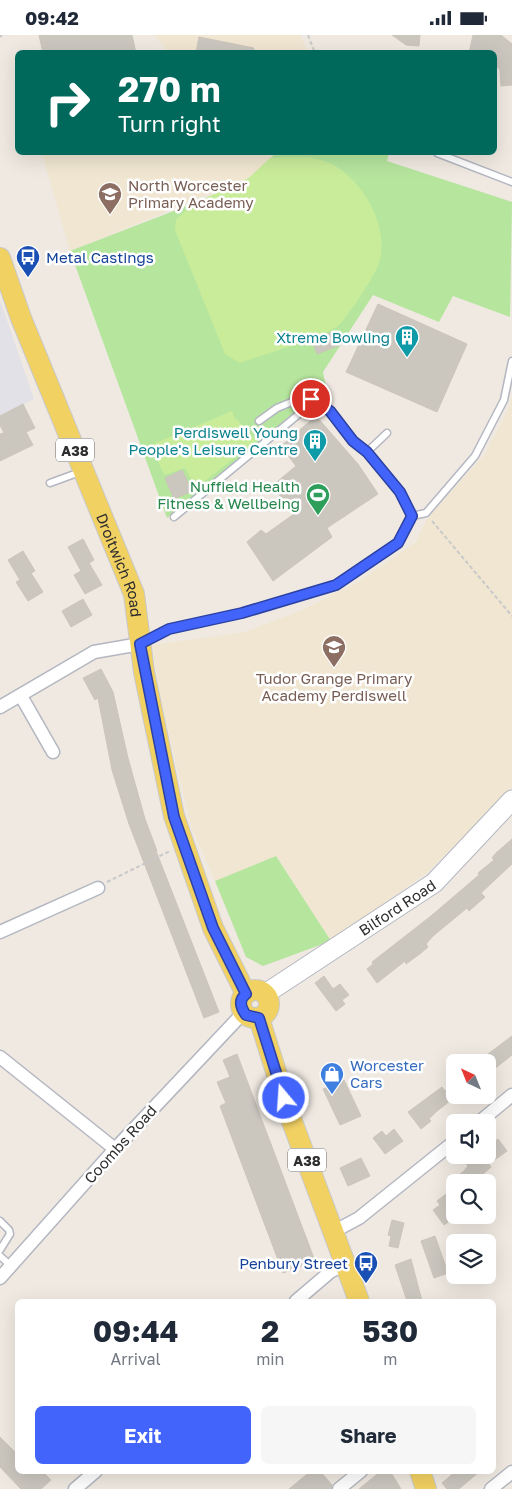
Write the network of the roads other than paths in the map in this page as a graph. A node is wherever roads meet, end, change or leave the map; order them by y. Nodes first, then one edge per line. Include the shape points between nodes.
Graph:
1 (442, 155) edge
2 (512, 182) edge
3 (0, 259) edge
4 (512, 361) edge
5 (316, 400) junction
6 (258, 421) dead end
7 (387, 433) dead end
8 (367, 452) junction
9 (84, 471) junction
10 (50, 483) dead end
11 (412, 516) junction
12 (174, 517) dead end
13 (140, 644) junction
14 (20, 696) junction
15 (0, 707) edge
16 (54, 752) dead end
17 (512, 800) edge
18 (98, 888) road end
19 (0, 932) edge
20 (253, 1004) junction
21 (0, 1057) edge
22 (512, 1095) edge
23 (489, 1114) edge
24 (446, 1148) edge
25 (114, 1149) junction
26 (0, 1221) edge
27 (333, 1232) junction
28 (0, 1250) edge
29 (0, 1256) edge
30 (345, 1264) junction
31 (11, 1266) junction
32 (0, 1278) edge
33 (298, 1299) edge
34 (358, 1299) edge
35 (512, 1472) edge
36 (92, 1474) edge
37 (357, 1474) edge
38 (421, 1474) edge
39 (75, 1489) edge
40 (339, 1489) edge
41 (426, 1489) edge
42 (491, 1489) edge

1 - 2 lane
3 - 9 main road, Droitwich Road / A38 via 20,318
4 - 11 lane via 504,401 475,456 426,513
5 - 6 lane via 304,397 277,408
5 - 8 lane
5 - 12 lane
7 - 8 lane
8 - 11 lane via 400,492
9 - 10 lane
9 - 13 main road, Droitwich Road / A38 via 134,594
11 - 13 lane via 398,543 336,585 242,613 169,629
13 - 14 street via 94,652
13 - 20 main road, Droitwich Road / A38 via 174,817 213,928
14 - 15 street
14 - 16 street
17 - 20 main road, Bilford Road via 434,883
18 - 19 street
20 - 25 street, Coombs Road
20 - 27 main road, Droitwich Road / A38
21 - 25 street
22 - 23 street
24 - 27 street via 359,1218
25 - 31 street, Coombs Road
26 - 28 lane via 10,1233
27 - 30 main road, Droitwich Road / A38
29 - 31 lane
30 - 33 street via 330,1272
30 - 34 main road, Droitwich Road / A38
31 - 32 street, Coombs Road
35 - 42 street
36 - 39 street
37 - 40 street
38 - 41 main road

